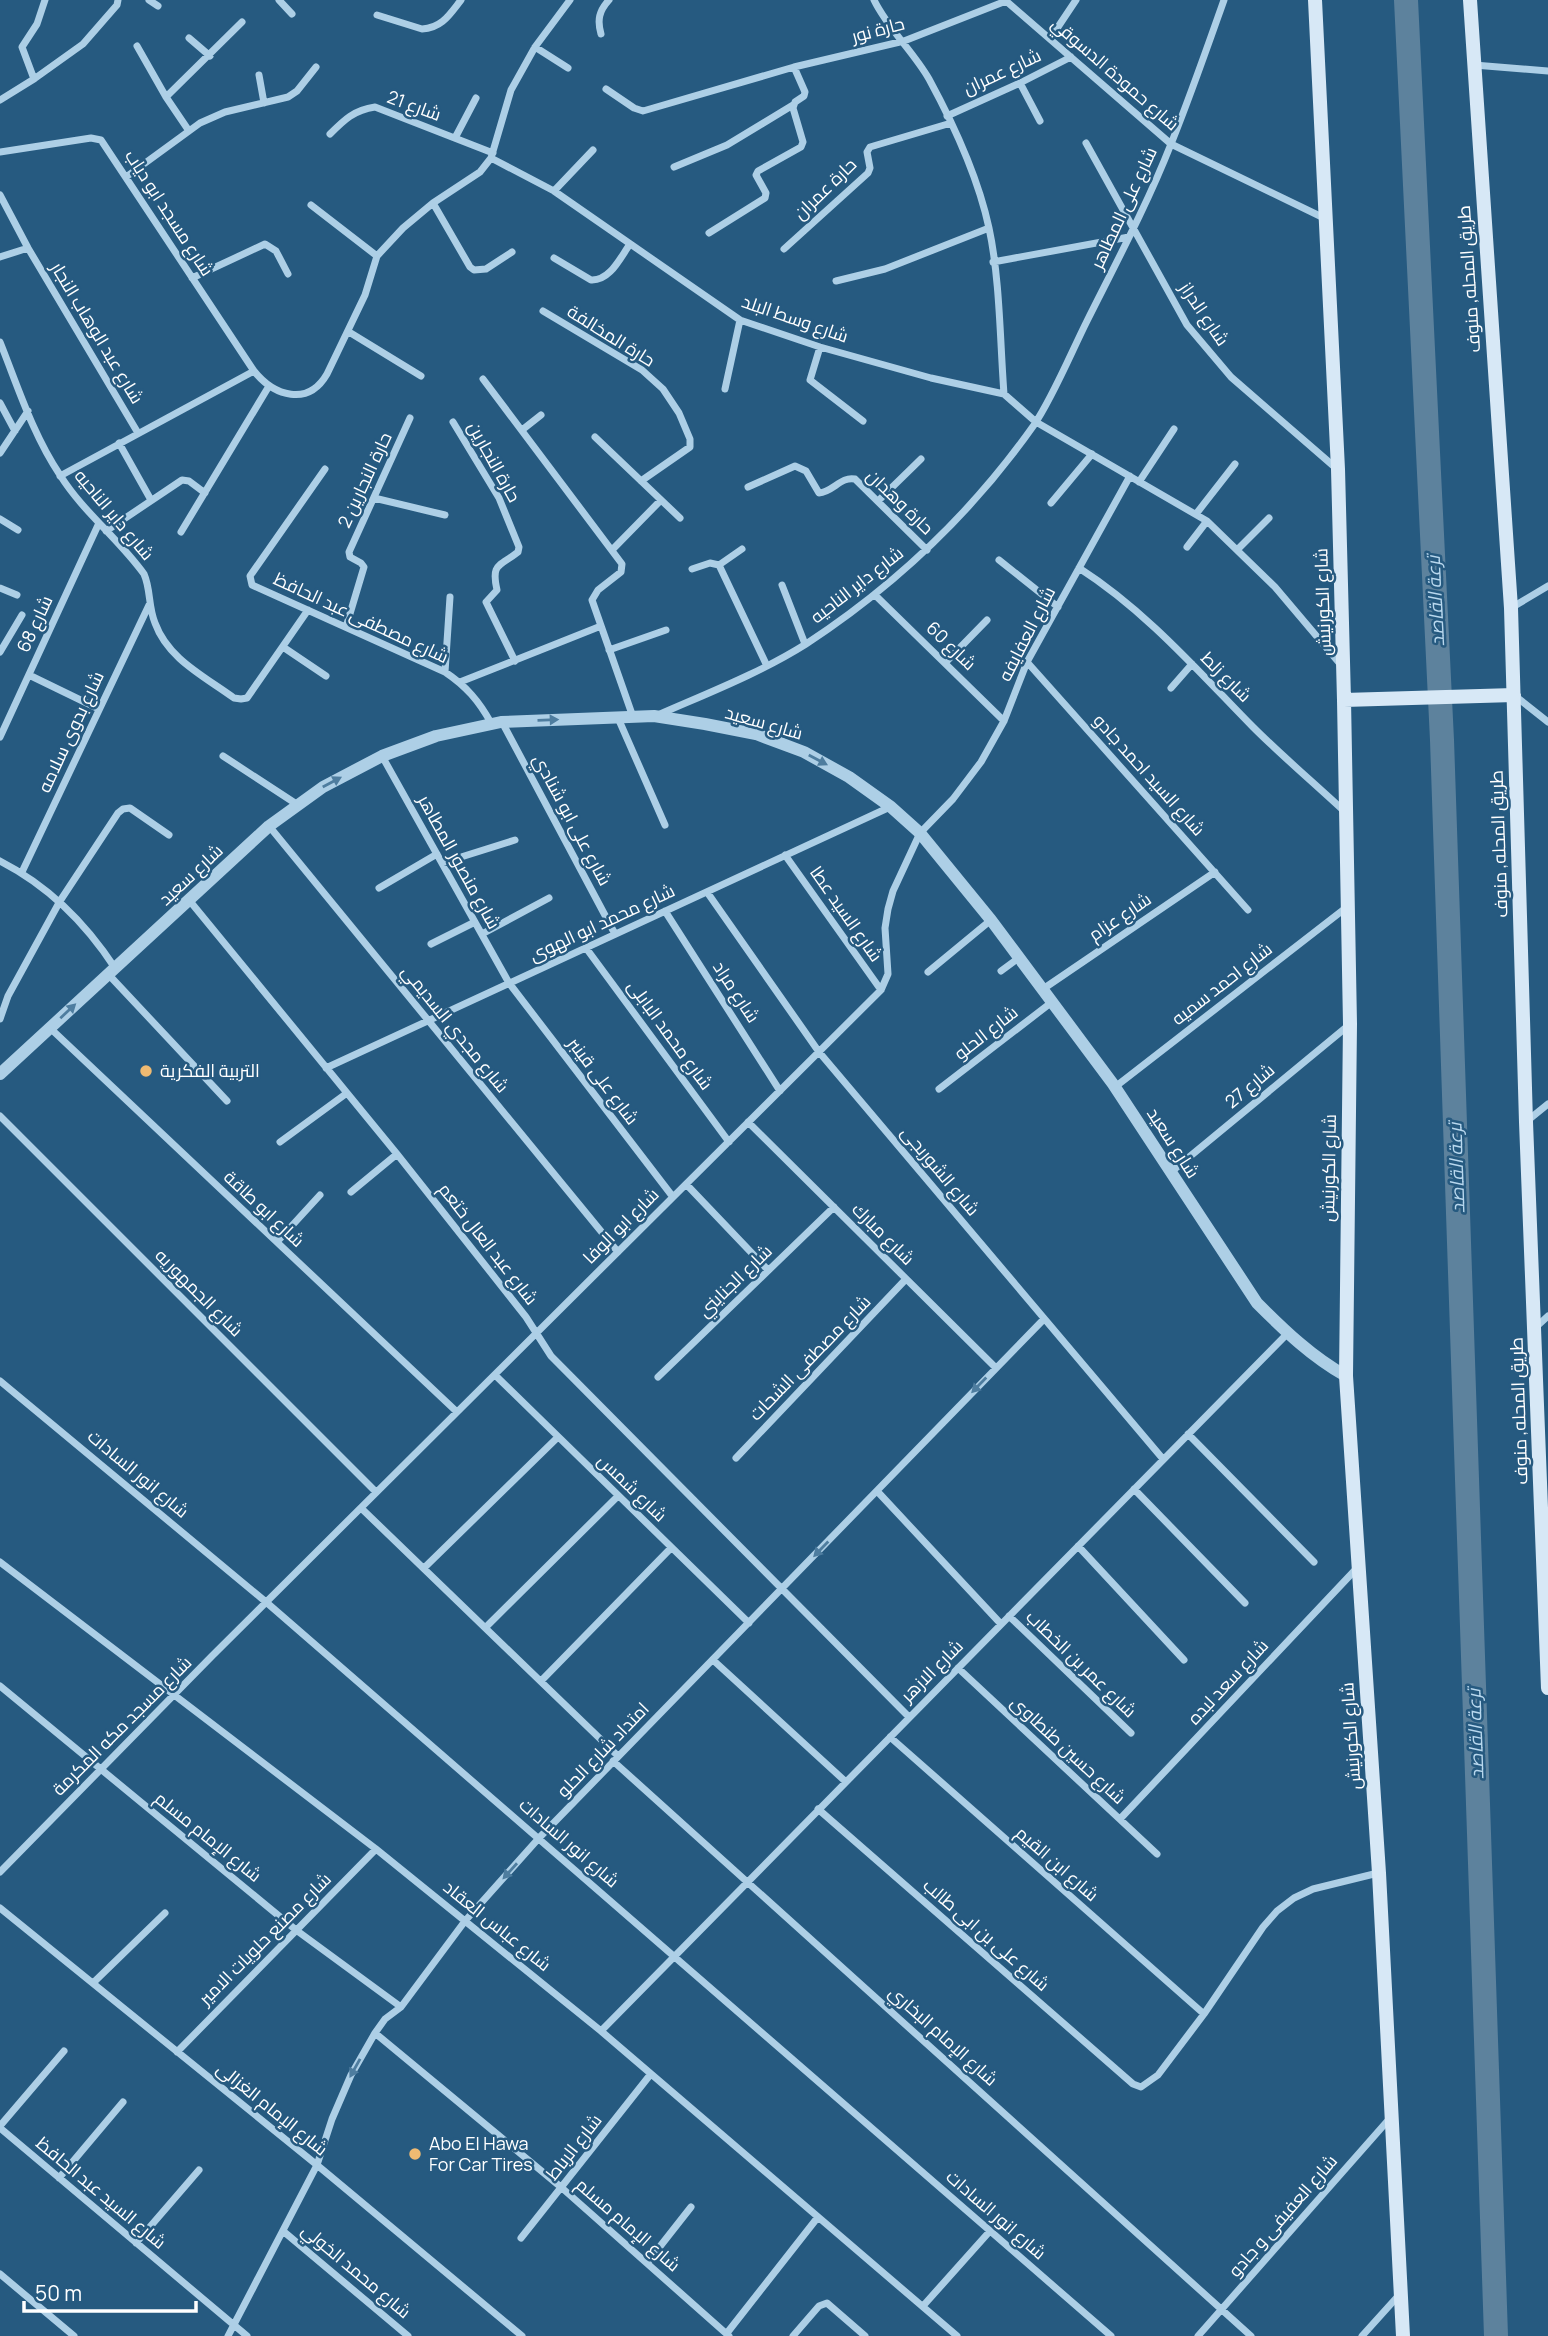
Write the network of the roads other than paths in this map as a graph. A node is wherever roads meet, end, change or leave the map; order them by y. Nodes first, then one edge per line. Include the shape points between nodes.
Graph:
1 (45, 0) edge
2 (118, 0) edge
3 (149, 0) edge
4 (279, 0) edge
5 (461, 0) edge
6 (570, 0) edge
7 (609, 0) edge
8 (874, 0) edge
9 (1006, 0) edge
10 (1076, 0) edge
11 (1224, 0) edge
12 (1315, 0) edge
13 (1469, 0) edge
14 (158, 6) dead end
15 (292, 14) dead end
16 (377, 15) dead end
17 (242, 22) dead end
18 (601, 34) dead end
19 (189, 38) dead end
20 (1050, 39) junction
21 (904, 41) junction
22 (137, 46) dead end
23 (536, 47) junction
24 (210, 56) junction
25 (1071, 57) junction
26 (1473, 65) junction
27 (316, 67) dead end
28 (794, 67) junction
29 (568, 68) dead end
30 (1548, 71) edge
31 (259, 75) dead end
32 (34, 79) junction
33 (1020, 83) junction
34 (606, 89) dead end
35 (166, 97) junction
36 (476, 98) dead end
37 (0, 100) edge
38 (264, 103) junction
39 (793, 105) junction
40 (949, 119) junction
41 (1040, 121) dead end
42 (189, 131) junction
43 (330, 134) dead end
44 (455, 138) junction
45 (1086, 144) dead end
46 (1171, 144) junction
47 (593, 150) dead end
48 (0, 152) edge
49 (492, 156) junction
50 (674, 167) dead end
51 (126, 177) junction
52 (554, 191) junction
53 (0, 195) edge
54 (433, 203) junction
55 (311, 205) dead end
56 (1324, 218) junction
57 (989, 228) junction
58 (709, 233) dead end
59 (1132, 233) junction
60 (630, 244) junction
61 (28, 248) junction
62 (784, 249) dead end
63 (512, 252) dead end
64 (377, 256) junction
65 (0, 257) edge
66 (554, 258) dead end
67 (993, 262) junction
68 (288, 274) dead end
69 (192, 278) junction
70 (836, 281) dead end
71 (543, 311) dead end
72 (740, 320) junction
73 (349, 332) junction
74 (0, 342) edge
75 (820, 346) junction
76 (254, 371) junction
77 (421, 376) dead end
78 (483, 379) dead end
79 (269, 386) junction
80 (725, 389) dead end
81 (1004, 394) junction
82 (0, 402) edge
83 (28, 411) junction
84 (541, 415) dead end
85 (411, 418) dead end
86 (863, 421) dead end
87 (453, 422) dead end
88 (1036, 422) junction
89 (1174, 429) dead end
90 (15, 430) junction
91 (522, 430) junction
92 (138, 433) junction
93 (595, 437) dead end
94 (119, 443) junction
95 (0, 453) edge
96 (1092, 454) junction
97 (921, 459) dead end
98 (1235, 464) dead end
99 (325, 469) dead end
100 (1338, 469) junction
101 (60, 476) junction
102 (1130, 477) junction
103 (640, 481) junction
104 (1139, 482) junction
105 (748, 487) dead end
106 (205, 493) junction
107 (374, 498) junction
108 (151, 500) junction
109 (661, 500) junction
110 (878, 501) junction
111 (1051, 503) dead end
112 (1195, 514) junction
113 (445, 515) dead end
114 (680, 518) dead end
115 (1269, 518) dead end
116 (0, 519) edge
117 (1207, 521) junction
118 (99, 523) junction
119 (18, 530) dead end
120 (106, 531) junction
121 (181, 532) dead end
122 (1187, 547) dead end
123 (742, 549) dead end
124 (1238, 549) junction
125 (612, 550) junction
126 (927, 550) junction
127 (999, 560) dead end
128 (719, 565) junction
129 (1079, 568) junction
130 (692, 569) dead end
131 (782, 585) dead end
132 (1548, 586) edge
133 (0, 587) edge
134 (17, 595) dead end
135 (875, 595) junction
136 (450, 597) dead end
137 (149, 605) junction
138 (1058, 607) junction
139 (1511, 608) junction
140 (308, 610) junction
141 (22, 615) dead end
142 (987, 620) dead end
143 (601, 626) junction
144 (345, 627) junction
145 (666, 630) dead end
146 (805, 644) junction
147 (283, 647) junction
148 (610, 650) junction
149 (0, 652) edge
150 (514, 661) junction
151 (1027, 662) junction
152 (945, 663) junction
153 (1192, 664) junction
154 (767, 666) junction
155 (1344, 668) junction
156 (445, 672) junction
157 (29, 675) junction
158 (326, 676) dead end
159 (460, 682) junction
160 (1171, 688) dead end
161 (1514, 695) junction
162 (1345, 701) junction
163 (99, 709) junction
164 (654, 716) junction
165 (633, 717) junction
166 (618, 718) junction
167 (1004, 720) junction
168 (1548, 722) edge
169 (496, 723) junction
170 (0, 737) edge
171 (223, 756) dead end
172 (382, 756) junction
173 (298, 805) junction
174 (891, 807) junction
175 (1347, 814) junction
176 (665, 825) dead end
177 (269, 826) junction
178 (920, 833) junction
179 (169, 835) dead end
180 (516, 840) dead end
181 (437, 853) junction
182 (785, 855) junction
183 (0, 861) edge
184 (442, 863) junction
185 (22, 872) junction
186 (1214, 872) junction
187 (379, 888) dead end
188 (707, 891) junction
189 (549, 898) dead end
190 (189, 900) junction
191 (60, 901) junction
192 (1349, 905) junction
193 (1248, 910) dead end
194 (664, 911) junction
195 (991, 920) junction
196 (475, 922) junction
197 (482, 934) junction
198 (615, 934) junction
199 (430, 944) dead end
200 (586, 948) junction
201 (1020, 957) junction
202 (111, 971) junction
203 (1001, 971) dead end
204 (928, 972) dead end
205 (509, 984) junction
206 (1043, 989) junction
207 (881, 990) junction
208 (1052, 1002) junction
209 (0, 1019) edge
210 (428, 1021) junction
211 (1350, 1024) junction
212 (50, 1028) junction
213 (819, 1052) junction
214 (326, 1068) junction
215 (0, 1074) edge
216 (1115, 1087) junction
217 (939, 1089) dead end
218 (780, 1091) junction
219 (348, 1093) junction
220 (227, 1101) dead end
221 (1548, 1104) edge
222 (0, 1116) edge
223 (748, 1122) junction
224 (1526, 1122) junction
225 (280, 1142) dead end
226 (729, 1142) junction
227 (397, 1154) junction
228 (1171, 1172) junction
229 (686, 1184) junction
230 (351, 1192) dead end
231 (320, 1195) dead end
232 (673, 1197) junction
233 (834, 1207) junction
234 (277, 1242) junction
235 (618, 1252) junction
236 (768, 1270) junction
237 (906, 1279) junction
238 (1548, 1316) edge
239 (1044, 1319) junction
240 (1535, 1328) junction
241 (536, 1332) junction
242 (1287, 1334) junction
243 (996, 1368) junction
244 (495, 1375) junction
245 (1346, 1376) junction
246 (658, 1377) dead end
247 (0, 1381) edge
248 (457, 1412) junction
249 (1188, 1434) junction
250 (558, 1437) junction
251 (736, 1458) dead end
252 (1163, 1459) junction
253 (1134, 1489) junction
254 (877, 1491) junction
255 (376, 1492) junction
256 (618, 1496) junction
257 (361, 1508) junction
258 (1078, 1546) junction
259 (671, 1548) junction
260 (0, 1562) edge
261 (1314, 1562) dead end
262 (1359, 1566) junction
263 (1546, 1568) edge
264 (424, 1569) junction
265 (783, 1588) junction
266 (266, 1602) junction
267 (1245, 1603) dead end
268 (1009, 1616) junction
269 (749, 1623) junction
270 (1001, 1624) junction
271 (486, 1627) junction
272 (713, 1660) junction
273 (1184, 1660) dead end
274 (958, 1668) junction
275 (541, 1681) junction
276 (0, 1686) edge
277 (1548, 1688) edge
278 (174, 1695) junction
279 (909, 1717) junction
280 (1131, 1734) dead end
281 (890, 1737) junction
282 (616, 1758) junction
283 (101, 1769) junction
284 (846, 1782) junction
285 (818, 1810) junction
286 (1120, 1819) junction
287 (539, 1838) junction
288 (376, 1849) junction
289 (1157, 1854) dead end
290 (0, 1872) edge
291 (1379, 1873) junction
292 (748, 1881) junction
293 (0, 1908) edge
294 (165, 1913) dead end
295 (465, 1921) junction
296 (296, 1930) junction
297 (675, 1956) junction
298 (93, 1983) junction
299 (401, 2007) junction
300 (1204, 2014) junction
301 (601, 2031) junction
302 (375, 2033) junction
303 (64, 2051) dead end
304 (177, 2052) junction
305 (650, 2075) junction
306 (123, 2102) dead end
307 (1392, 2116) junction
308 (0, 2127) edge
309 (317, 2165) junction
310 (199, 2169) dead end
311 (59, 2178) junction
312 (562, 2188) junction
313 (691, 2207) dead end
314 (818, 2217) junction
315 (283, 2231) junction
316 (990, 2231) junction
317 (521, 2238) dead end
318 (136, 2243) junction
319 (647, 2263) junction
320 (0, 2274) edge
321 (1401, 2294) junction
322 (923, 2306) junction
323 (1222, 2310) junction
324 (234, 2326) junction
325 (728, 2335) edge
326 (74, 2336) edge
327 (228, 2336) edge
328 (247, 2336) edge
329 (408, 2336) edge
330 (522, 2336) edge
331 (793, 2336) edge
332 (865, 2336) edge
333 (957, 2336) edge
334 (1111, 2336) edge
335 (1198, 2336) edge
336 (1251, 2336) edge
337 (1362, 2336) edge
338 (1403, 2336) edge

1 - 32 street via 22,47
2 - 32 street via 82,44
3 - 14 street
4 - 15 street
5 - 16 street via 443,22 430,28
6 - 23 street
7 - 18 street via 598,22
8 - 21 street
9 - 20 street, شارع حمودة الدسوقي
9 - 21 street, حارة نور
10 - 20 street
11 - 46 street, شارع على المطاهر
12 - 56 main road, شارع الكورنيش
13 - 26 main road, طريق المحله, منوف
17 - 24 street
19 - 24 street
20 - 25 street, شارع حمودة الدسوقي
21 - 28 street, حارة نور
21 - 40 street
22 - 35 street
23 - 29 street
23 - 49 street via 506,102
24 - 35 street
25 - 33 street, شارع عمران
25 - 46 street, شارع حمودة الدسوقي
26 - 30 street
26 - 139 main road, طريق المحله, منوف
27 - 38 street via 297,91
28 - 34 street, حارة نور via 643,111
28 - 39 street via 805,94
31 - 38 street
32 - 37 street
33 - 40 street, شارع عمران
33 - 41 street
35 - 42 street
36 - 44 street
38 - 42 street via 225,112
39 - 50 street via 727,145
39 - 58 street via 801,147 757,173 765,198
40 - 57 street
40 - 62 street, حارة عمران via 870,146 868,173
42 - 51 street
43 - 44 street, شارع 21 via 349,115 375,107
44 - 49 street, شارع 21
45 - 59 street, شارع الدراز
46 - 56 street, شارع حمودة الدسوقي
46 - 59 street, شارع على المطاهر
47 - 52 street
48 - 51 street, شارع مسجد ابو دياب via 96,138
49 - 52 street, شارع وسط البلد
49 - 54 street via 480,173
51 - 69 street, شارع مسجد ابو دياب
52 - 60 street, شارع وسط البلد
53 - 61 street
54 - 63 street via 474,270 486,269
54 - 64 street
55 - 64 street
56 - 100 main road, شارع الكورنيش
57 - 67 street
57 - 70 street via 886,269
59 - 67 street
59 - 88 street, شارع على المطاهر
59 - 100 street, شارع الدراز via 1208,352 1256,400
60 - 66 street via 606,277 596,281
60 - 72 street, شارع وسط البلد
61 - 65 street
61 - 92 street, شارع عبد الوهاب النجار
64 - 73 street
67 - 81 street
68 - 69 street via 276,251 265,244
69 - 76 street, شارع مسجد ابو دياب
71 - 103 street, حارة المخالفة via 642,370 663,389 679,413 690,447
72 - 75 street, شارع وسط البلد
72 - 80 street
73 - 77 street
73 - 79 street via 313,391 290,393
74 - 83 street, شارع داير الناحيه
75 - 81 street, شارع وسط البلد
75 - 86 street via 810,380
76 - 79 street, شارع مسجد ابو دياب
76 - 92 street
78 - 91 street
79 - 106 street
81 - 88 street, شارع وسط البلد
82 - 90 street
83 - 90 street
83 - 101 street, شارع داير الناحيه
84 - 91 street
85 - 107 street, حارة النجارين 2
87 - 150 street, حارة النجارين via 499,498 519,547 495,570 497,590 486,602
88 - 96 street, شارع وسط البلد
88 - 126 street, شارع داير الناحيه via 967,510
89 - 104 street
90 - 95 street
91 - 125 street
92 - 94 street
93 - 103 street
94 - 101 street
94 - 108 street
96 - 102 street, شارع وسط البلد
96 - 111 street
97 - 110 street
98 - 112 street
99 - 140 street, شارع مصطفى عبد الحافظ via 250,576 252,584
100 - 155 main road, شارع الكورنيش
101 - 118 street, شارع داير الناحيه
102 - 104 street, شارع وسط البلد
102 - 129 street, شارع العفايفه
103 - 109 street
104 - 112 street, شارع وسط البلد
105 - 110 street, حارة وهدان via 799,466 820,493 851,478
106 - 108 street via 182,480
106 - 121 street
107 - 113 street
107 - 144 street, حارة النجارين 2 via 349,552 364,567
108 - 120 street
109 - 114 street
109 - 125 street
110 - 126 street, حارة وهدان
112 - 117 street, شارع وسط البلد
115 - 124 street
116 - 119 street
117 - 122 street
117 - 124 street, شارع وسط البلد
118 - 120 street, شارع داير الناحيه
118 - 157 street, شارع 68
120 - 137 street, شارع داير الناحيه via 144,574
123 - 128 street
124 - 155 street, شارع وسط البلد
125 - 143 street via 623,567 592,600
126 - 135 street, شارع داير الناحيه
127 - 138 street
128 - 130 street
128 - 154 street
129 - 138 street, شارع العفايفه
129 - 153 street, شارع زلط via 1110,587
131 - 146 street
132 - 139 street
133 - 134 street
135 - 146 street, شارع داير الناحيه
135 - 152 street, شارع 60
136 - 156 street
137 - 147 street, شارع داير الناحيه via 173,654 234,698 247,698
137 - 163 street, شارع بدوى سلامه
138 - 151 street, شارع العفايفه
139 - 161 main road, طريق المحله, منوف
140 - 144 street, شارع مصطفى عبد الحافظ
140 - 147 street, شارع داير الناحيه
141 - 149 street
142 - 152 street
143 - 148 street
143 - 150 street
144 - 156 street, شارع مصطفى عبد الحافظ
145 - 148 street
146 - 154 street, شارع داير الناحيه
147 - 158 street
148 - 165 street
150 - 159 street
151 - 167 street, شارع العفايفه
151 - 186 street, شارع السيد احمد جادو
152 - 167 street, شارع 60
153 - 160 street
153 - 175 street, شارع زلط
154 - 164 street, شارع داير الناحيه
155 - 162 main road, شارع الكورنيش
156 - 159 street, شارع مصطفى عبد الحافظ
157 - 163 street
157 - 170 street, شارع 68
159 - 169 street, شارع مصطفى عبد الحافظ
161 - 162 main road
161 - 168 street
161 - 224 main road, طريق المحله, منوف
162 - 175 main road, شارع الكورنيش
163 - 185 street, شارع بدوى سلامه
164 - 165 street, شارع سعيد
164 -> 174 street, شارع سعيد via 756,734 804,752
165 - 166 street, شارع سعيد
169 -> 166 street, شارع سعيد
166 - 176 street
167 - 178 street, شارع العفايفه via 981,762
169 - 172 street, شارع سعيد via 436,736
169 - 198 street, شارع على ابو شنادي
171 - 173 street
173 -> 172 street, شارع سعيد
172 - 181 street, شارع منصور المطاهر
173 - 177 street, شارع سعيد
174 - 178 street, شارع سعيد
174 - 182 street, شارع محمد ابو الهوى
175 - 192 main road, شارع الكورنيش
177 - 190 street, شارع سعيد
177 - 210 street, شارع مجدي السديمي
178 - 195 street, شارع سعيد
178 - 207 street via 888,909 888,974
179 - 191 street via 130,808 123,809
180 - 184 street
181 - 184 street, شارع منصور المطاهر
181 - 187 street
182 - 188 street, شارع محمد ابو الهوى
182 - 207 street, شارع السيد عطا
183 - 185 street
184 - 196 street, شارع منصور المطاهر
185 - 191 street
186 - 193 street, شارع السيد احمد جادو
186 - 206 street, شارع عزام
188 - 194 street, شارع محمد ابو الهوى
188 - 213 street, شارع الشوربجى
189 - 197 street
190 - 202 street, شارع سعيد
190 - 214 street, شارع عبد العال ختعم
191 - 202 street via 99,944
191 - 209 street
192 - 211 main road, شارع الكورنيش
192 - 216 street, شارع احمد سميه
194 - 198 street, شارع محمد ابو الهوى
194 - 218 street, شارع مراد
195 - 201 street, شارع سعيد
195 - 204 street
196 - 197 street, شارع منصور المطاهر
196 - 199 street
197 - 205 street, شارع منصور المطاهر
198 - 200 street, شارع محمد ابو الهوى
200 - 205 street, شارع محمد ابو الهوى
200 - 226 street, شارع محمد البابلى
201 - 203 street
201 - 206 street, شارع سعيد
212 -> 202 street, شارع سعيد
202 - 220 street
205 - 210 street, شارع محمد ابو الهوى
205 - 232 street, شارع على قينبر
206 - 208 street, شارع سعيد
207 - 213 street, شارع ابو الوفا
208 - 216 street, شارع سعيد
208 - 217 street, شارع الحلو
210 - 214 street, شارع محمد ابو الهوى
210 - 235 street, شارع مجدي السديمي
211 - 228 street, شارع 27
211 - 245 main road, شارع الكورنيش
212 - 215 street, شارع سعيد
212 - 234 street, شارع ابو طاقة
213 - 218 street, شارع ابو الوفا
213 - 239 street, شارع الشوربجى
214 - 219 street, شارع عبد العال ختعم
216 - 228 street, شارع سعيد
218 - 223 street, شارع ابو الوفا
219 - 225 street
219 - 227 street, شارع عبد العال ختعم
221 - 224 street
222 - 255 street, شارع الجمهوريه
223 - 226 street, شارع ابو الوفا
223 - 233 street, شارع مبارك
224 - 240 main road, طريق المحله, منوف
226 - 229 street, شارع ابو الوفا
227 - 230 street
227 - 241 street, شارع عبد العال ختعم
228 - 242 street, شارع سعيد via 1257,1304
229 - 232 street, شارع ابو الوفا
229 - 236 street
231 - 234 street
232 - 235 street, شارع ابو الوفا
233 - 236 street, شارع الجنايني
233 - 237 street, شارع مبارك
234 - 248 street, شارع ابو طاقة
235 - 241 street, شارع ابو الوفا
236 - 246 street, شارع الجنايني
237 - 243 street, شارع مبارك
237 - 251 street, شارع مصطفى الشحات
238 - 240 street
239 - 243 street, امتداد شارع الحلو
239 - 252 street, شارع الشوربجى
240 - 263 main road, طريق المحله, منوف
241 - 244 street, شارع ابو الوفا
241 - 265 street, شارع عبد العال ختعم via 551,1356
242 - 245 street, شارع سعيد
242 - 249 street, شارع الازهر
243 -> 254 street, امتداد شارع الحلو
244 - 248 street, شارع ابو الوفا
244 - 250 street, شارع شمس
245 - 262 main road, شارع الكورنيش
247 - 266 street, شارع انور السادات
248 - 255 street, شارع ابو الوفا
249 - 252 street, شارع الازهر
249 - 261 street
250 - 256 street, شارع شمس
250 - 264 street
252 - 253 street, شارع الازهر
253 - 258 street, شارع الازهر
253 - 267 street
254 -> 265 street, امتداد شارع الحلو
254 - 270 street
255 - 257 street, شارع ابو الوفا
256 - 259 street, شارع شمس
256 - 271 street
257 - 264 street
257 - 266 street, شارع ابو الوفا
258 - 268 street, شارع الازهر
258 - 273 street
259 - 269 street, شارع شمس
259 - 275 street
260 - 278 street, شارع عباس العقاد
262 - 286 street, شارع سعد لبده
262 - 291 main road, شارع الكورنيش
263 - 277 main road, طريق المحله, منوف
264 - 271 street
265 - 269 street, امتداد شارع الحلو
265 - 279 street, شارع عبد العال ختعم
266 - 278 street, شارع مسجد مكه المكرمة
266 - 287 street, شارع انور السادات
268 - 270 street, شارع الازهر
268 - 280 street, شارع عمر بن الخطاب
269 - 272 street, امتداد شارع الحلو
270 - 274 street, شارع الازهر
271 - 275 street
272 - 282 street, امتداد شارع الحلو
272 - 284 street
274 - 279 street, شارع الازهر
274 - 286 street, شارع حسين طنطاوى
275 - 282 street
276 - 283 street, شارع الإمام مسلم
278 - 283 street, شارع مسجد مكه المكرمة
278 - 288 street, شارع عباس العقاد
279 - 281 street, شارع الازهر
281 - 284 street, شارع الازهر
281 - 300 street, شارع ابن القيم
282 - 287 street, امتداد شارع الحلو
282 - 292 street, شارع الإمام البخاري
283 - 290 street, شارع مسجد مكه المكرمة
283 - 296 street, شارع الإمام مسلم
284 - 285 street, شارع الازهر
285 - 292 street, شارع الازهر
285 - 300 street, شارع على بن ابى طالب via 1133,2084 1141,2087 1152,2081
286 - 289 street, شارع حسين طنطاوى
287 -> 295 street, امتداد شارع الحلو
287 - 297 street, شارع انور السادات
288 - 295 street, شارع عباس العقاد
288 - 296 street, شارع مصنع حلويات الامير
291 - 300 street via 1313,1889 1277,1911
291 - 307 main road, شارع الكورنيش
292 - 297 street, شارع الازهر
292 - 323 street, شارع الإمام البخاري
293 - 298 street, شارع الإمام الغزالى
294 - 298 street
295 - 299 street, امتداد شارع الحلو
295 - 301 street, شارع عباس العقاد
296 - 299 street, شارع الإمام مسلم
296 - 304 street, شارع مصنع حلويات الامير
297 - 301 street, شارع الازهر
297 - 316 street, شارع انور السادات
298 - 304 street, شارع الإمام الغزالى
299 - 302 street, امتداد شارع الحلو via 385,2018
301 - 305 street, شارع عباس العقاد
302 -> 309 street, امتداد شارع الحلو via 351,2075
302 - 312 street, شارع الإمام مسلم
303 - 308 street
304 - 309 street, شارع الإمام الغزالى
305 - 312 street, شارع الرباط
305 - 314 street, شارع عباس العقاد
306 - 311 street
307 - 321 main road, شارع الكورنيش
307 - 323 street, شارع العفيفى و جادو
308 - 311 street, شارع السيد عبد الحافظ
309 - 315 street, امتداد شارع الحلو
309 - 330 street, شارع الإمام الغزالى
310 - 318 street
311 - 318 street, شارع السيد عبد الحافظ
312 - 317 street, شارع الرباط
312 - 319 street, شارع الإمام مسلم
313 - 319 street
314 - 322 street, شارع عباس العقاد
314 - 325 street
315 - 324 street, امتداد شارع الحلو
315 - 329 street, شارع محمد الخولي
316 - 322 street
316 - 334 street, شارع انور السادات
318 - 324 street, شارع السيد عبد الحافظ
319 - 325 street, شارع الإمام مسلم
320 - 326 street
321 - 337 street
321 - 338 main road, شارع الكورنيش
322 - 333 street, شارع عباس العقاد
323 - 335 street, شارع العفيفى و جادو
323 - 336 street, شارع الإمام البخاري
324 - 327 street, امتداد شارع الحلو
324 - 328 street, شارع السيد عبد الحافظ
331 - 332 street via 827,2303

